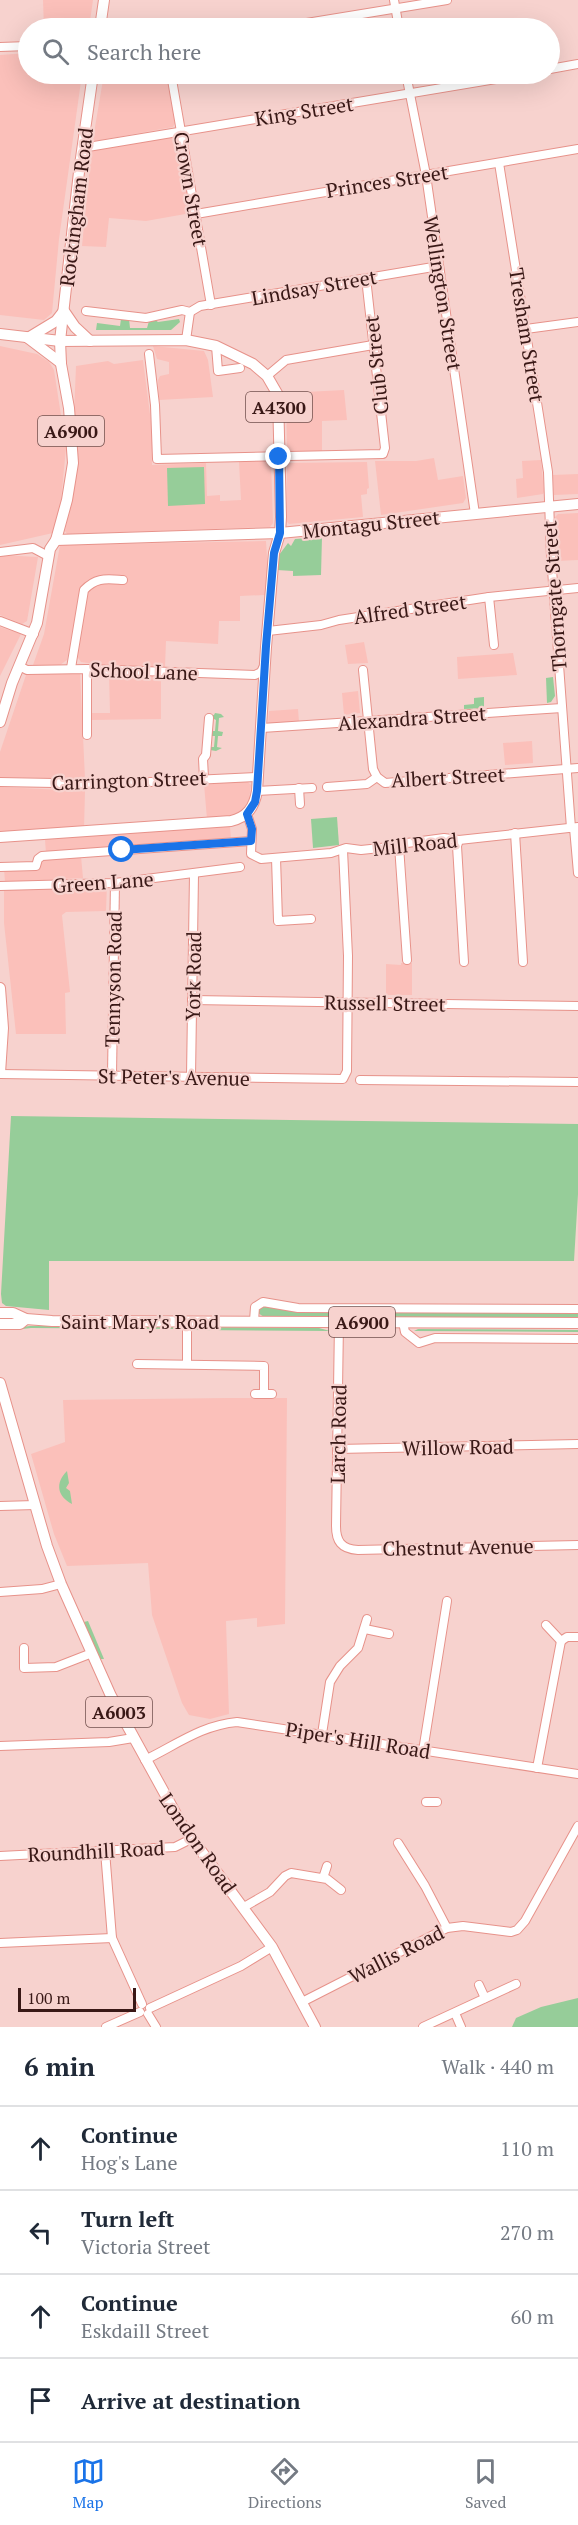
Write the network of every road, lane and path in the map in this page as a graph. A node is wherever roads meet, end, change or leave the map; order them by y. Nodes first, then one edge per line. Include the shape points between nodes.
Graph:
1 (104, 0) edge
2 (447, 0) edge
3 (395, 4) edge
4 (101, 18) edge
5 (326, 18) edge
6 (18, 46) edge
7 (0, 47) edge
8 (578, 64) edge
9 (560, 67) edge
10 (92, 84) edge
11 (173, 84) edge
12 (409, 84) edge
13 (465, 84) edge
14 (411, 93) junction
15 (181, 131) junction
16 (82, 148) junction
17 (578, 149) edge
18 (499, 163) junction
19 (426, 175) junction
20 (196, 214) junction
21 (439, 266) junction
22 (366, 278) junction
23 (211, 305) junction
24 (64, 311) junction
25 (86, 311) dead end
26 (190, 312) junction
27 (578, 322) edge
28 (526, 329) junction
29 (0, 334) edge
30 (28, 338) junction
31 (186, 339) junction
32 (90, 340) junction
33 (60, 341) junction
34 (373, 345) junction
35 (216, 346) junction
36 (149, 354) dead end
37 (61, 358) junction
38 (240, 368) dead end
39 (267, 376) junction
40 (279, 457) junction
41 (578, 504) edge
42 (549, 507) junction
43 (476, 514) junction
44 (280, 533) junction
45 (61, 540) junction
46 (0, 552) edge
47 (48, 556) junction
48 (123, 580) dead end
49 (578, 588) edge
50 (553, 590) junction
51 (489, 597) junction
52 (0, 621) edge
53 (268, 631) junction
54 (34, 634) junction
55 (495, 645) dead end
56 (19, 666) junction
57 (264, 666) junction
58 (71, 668) junction
59 (87, 669) junction
60 (363, 670) dead end
61 (3, 700) edge
62 (562, 708) junction
63 (208, 718) dead end
64 (369, 721) junction
65 (0, 722) edge
66 (262, 728) junction
67 (87, 735) dead end
68 (578, 768) edge
69 (566, 769) junction
70 (258, 777) junction
71 (377, 777) junction
72 (204, 778) junction
73 (0, 782) edge
74 (327, 787) dead end
75 (299, 788) junction
76 (312, 788) dead end
77 (257, 791) junction
78 (300, 804) dead end
79 (247, 814) junction
80 (574, 828) edge
81 (515, 833) junction
82 (0, 837) edge
83 (459, 840) junction
84 (251, 841) junction
85 (399, 846) junction
86 (343, 850) junction
87 (276, 858) junction
88 (0, 867) edge
89 (240, 867) dead end
90 (578, 873) edge
91 (194, 874) junction
92 (115, 883) junction
93 (0, 886) edge
94 (310, 919) dead end
95 (406, 960) dead end
96 (464, 962) dead end
97 (523, 962) dead end
98 (0, 988) edge
99 (192, 1000) junction
100 (348, 1002) junction
101 (578, 1006) edge
102 (0, 1073) edge
103 (112, 1075) junction
104 (191, 1077) junction
105 (360, 1080) dead end
106 (578, 1082) edge
107 (578, 1309) edge
108 (0, 1313) edge
109 (26, 1319) junction
110 (187, 1322) junction
111 (254, 1322) junction
112 (339, 1322) junction
113 (404, 1322) junction
114 (578, 1323) edge
115 (0, 1324) edge
116 (578, 1339) edge
117 (187, 1363) junction
118 (137, 1364) dead end
119 (0, 1383) edge
120 (264, 1394) dead end
121 (578, 1444) edge
122 (337, 1449) junction
123 (34, 1505) junction
124 (0, 1506) edge
125 (340, 1544) joint
126 (578, 1545) edge
127 (61, 1584) junction
128 (0, 1592) edge
129 (447, 1601) dead end
130 (546, 1625) dead end
131 (389, 1634) dead end
132 (578, 1637) edge
133 (561, 1641) junction
134 (24, 1648) dead end
135 (92, 1653) junction
136 (322, 1734) junction
137 (133, 1738) junction
138 (0, 1746) edge
139 (423, 1750) junction
140 (145, 1760) junction
141 (537, 1768) junction
142 (578, 1774) edge
143 (426, 1802) dead end
144 (437, 1802) dead end
145 (578, 1826) edge
146 (191, 1839) junction
147 (398, 1843) dead end
148 (105, 1851) junction
149 (0, 1856) edge
150 (327, 1866) dead end
151 (323, 1878) junction
152 (341, 1890) dead end
153 (244, 1907) junction
154 (447, 1928) junction
155 (112, 1938) junction
156 (0, 1943) edge
157 (272, 1947) junction
158 (516, 1984) dead end
159 (479, 1985) dead end
160 (485, 1998) junction
161 (302, 2002) junction
162 (145, 2009) junction
163 (455, 2013) junction
164 (106, 2027) edge
165 (156, 2027) edge
166 (315, 2027) edge
167 (423, 2027) edge
168 (461, 2027) edge

1 - 4 main road
2 - 3 street
3 - 5 street
6 - 7 street
8 - 9 street
10 - 16 main road, Rockingham Road
11 - 15 street, Crown Street
12 - 14 street, Wellington Street
13 - 14 street, King Street
14 - 15 street, King Street
14 - 19 street, Wellington Street
15 - 16 street, King Street
15 - 20 street, Crown Street
16 - 24 main road, Rockingham Road
17 - 18 street, Princes Street
18 - 19 street, Princes Street
18 - 28 street, Tresham Street
19 - 20 street, Princes Street
19 - 21 street, Wellington Street
20 - 23 street, Crown Street
21 - 22 street, Lindsay Street
21 - 43 street, Wellington Street
22 - 23 street, Lindsay Street
22 - 34 street, Club Street
23 - 26 street, Lindsay Street
24 - 30 main road via 56,321
24 - 32 main road
24 - 33 main road, Rockingham Road
25 - 26 street, Lindsay Street via 146,318 182,310
26 - 31 street
27 - 28 street
28 - 42 street, Tresham Street via 548,472
29 - 30 main road, A4300
30 - 33 main road, A4300
30 - 37 main road
31 - 32 main road, A4300
31 - 35 main road, A4300
32 - 33 main road, A4300
33 - 37 main road, A6900
34 - 39 street via 286,360
34 - 40 street, Club Street via 384,452
35 - 38 street via 218,371
35 - 39 main road, A4300 via 245,359
36 - 40 street via 157,459
37 - 45 main road, A6900 via 73,463
39 - 40 main road, A4300 via 279,401
40 - 44 main road, A4300
41 - 42 main road, Montagu Street
42 - 43 main road, Montagu Street
42 - 50 street, Thorngate Street
43 - 44 main road, Montagu Street
44 - 45 main road, Montagu Street
44 - 53 main road via 274,553
45 - 47 main road, A6900
46 - 47 street via 33,548
47 - 54 main road, A6900
48 - 58 street via 101,578 84,590
49 - 50 street, Alfred Street
50 - 51 street, Alfred Street
50 - 62 street, Thorngate Street
51 - 53 street, Alfred Street
51 - 55 street
52 - 54 street
53 - 57 main road
54 - 56 main road, A6900
56 - 58 street, School Lane via 27,670
56 - 61 main road, A6900
57 - 59 street, School Lane via 255,675
57 - 66 main road
58 - 59 street, School Lane
59 - 67 street
60 - 64 street, Albert Street
61 - 65 main road, A6900
62 - 64 street, Alexandra Street
62 - 69 street, Thorngate Street
63 - 72 street
64 - 66 street, Alexandra Street
64 - 71 street, Albert Street
66 - 70 main road
68 - 69 street, Albert Street
69 - 71 street, Albert Street via 387,783
69 - 80 street, Thorngate Street
70 - 72 street, Carrington Street
70 - 77 main road
71 - 74 street via 367,784
72 - 73 street, Carrington Street via 109,784
75 - 76 street
75 - 77 street
75 - 78 street
77 - 79 main road
79 - 82 main road via 231,821
79 - 84 street
80 - 81 street, Mill Road
80 - 90 street, Thorngate Street
81 - 83 street, Mill Road
81 - 97 street
83 - 85 street, Mill Road via 444,838
83 - 96 street
84 - 87 street, Mill Road via 253,857
84 - 88 street via 42,856 36,866
85 - 86 street, Mill Road
85 - 95 street
86 - 87 street, Mill Road
86 - 100 street
87 - 94 street via 278,921
89 - 91 street, Green Lane
91 - 92 street, Green Lane
91 - 99 street, York Road
92 - 93 street, Green Lane
92 - 103 street, Tennyson Road
98 - 102 main road
99 - 100 street, Russell Street
99 - 104 street, York Road
100 - 101 street, Russell Street
100 - 104 street, St Peter's Avenue via 343,1078
102 - 103 street, St Peter's Avenue
103 - 104 street, St Peter's Avenue
105 - 106 street
107 - 111 street via 298,1308 263,1302 255,1306
108 - 109 main road, Saint Mary's Road / A6900
109 - 110 main road, Saint Mary's Road / A6900
109 - 115 main road, Saint Mary's Road / A6900 via 20,1324
110 - 111 main road, Saint Mary's Road / A6900
110 - 117 street
111 - 112 main road, Saint Mary's Road / A6900
112 - 113 main road, Saint Mary's Road / A6900
112 - 122 street, Larch Road
113 - 114 main road, Saint Mary's Road / A6900
113 - 116 street via 405,1332 419,1343 435,1338
117 - 118 street
117 - 120 street via 264,1366
119 - 123 main road, London Road / A6003
121 - 122 street, Willow Road
122 - 125 street, Larch Road via 336,1535
123 - 124 street
123 - 127 main road, London Road / A6003
125 - 126 street, Chestnut Avenue via 353,1550
127 - 128 street
127 - 135 main road, London Road / A6003
129 - 139 street
130 - 133 street
131 - 136 street via 366,1624 358,1648 333,1674
132 - 133 street
133 - 141 street
134 - 135 street via 24,1668 56,1667
135 - 137 main road, London Road / A6003
136 - 139 street, Piper's Hill Road
136 - 140 street, Piper's Hill Road via 219,1723
137 - 138 street
137 - 140 main road, London Road / A6003
139 - 141 street, Piper's Hill Road
140 - 146 main road, London Road / A6003
141 - 142 street, Piper's Hill Road
143 - 144 street
145 - 154 street, Wallis Road via 517,1930
146 - 148 street, Roundhill Road via 175,1846
146 - 153 main road, London Road / A6003
147 - 154 street
148 - 149 street, Roundhill Road
148 - 155 street
150 - 151 street
151 - 152 street
151 - 153 street via 291,1873 270,1892
153 - 157 main road, London Road / A6003
154 - 161 street, Wallis Road
155 - 156 street
155 - 162 street
157 - 161 main road, London Road / A6003
157 - 162 street via 241,1966
158 - 160 street
159 - 160 street
160 - 163 street
161 - 166 main road, London Road / A6003
162 - 164 street
162 - 165 street
163 - 167 street
163 - 168 street

